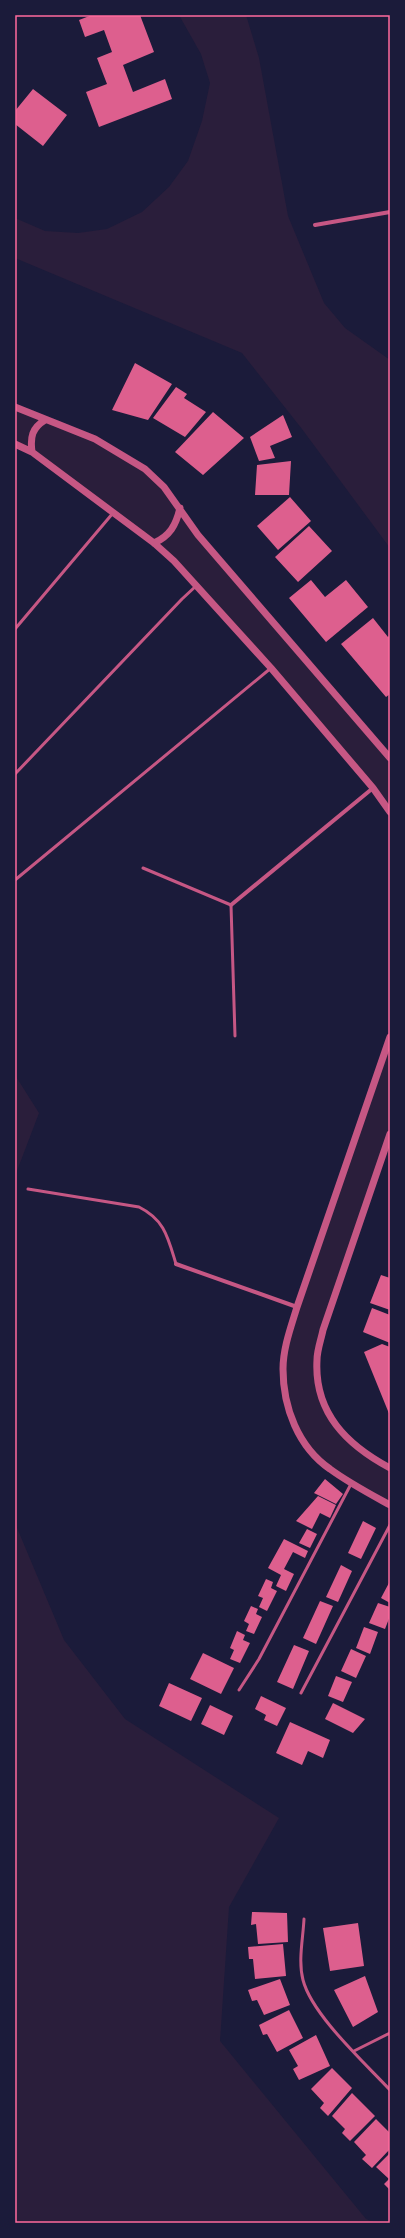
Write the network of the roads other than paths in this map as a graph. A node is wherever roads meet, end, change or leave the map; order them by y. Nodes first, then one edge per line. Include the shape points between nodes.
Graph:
1 (390, 212) edge
2 (315, 225) dead end
3 (15, 407) edge
4 (45, 420) junction
5 (15, 444) edge
6 (32, 452) junction
7 (180, 508) junction
8 (113, 513) junction
9 (154, 543) junction
10 (198, 585) junction
11 (15, 629) edge
12 (271, 668) junction
13 (390, 758) edge
14 (15, 774) edge
15 (373, 788) junction
16 (390, 812) edge
17 (143, 868) dead end
18 (15, 880) edge
19 (232, 905) junction
20 (235, 1036) dead end
21 (390, 1037) edge
22 (390, 1134) edge
23 (28, 1189) dead end
24 (176, 1264) joint
25 (297, 1307) junction
26 (390, 1468) edge
27 (352, 1482) junction
28 (390, 1505) edge
29 (390, 1525) edge
30 (239, 1690) dead end
31 (301, 1693) dead end
32 (304, 1919) dead end
33 (390, 2033) edge
34 (354, 2051) junction
35 (390, 2090) edge

1 - 2 street
3 - 4 street
4 - 6 street via 37,425 30,438
4 - 7 street via 94,439 145,469 164,487
5 - 6 street
6 - 8 street
7 - 9 street via 173,529
7 - 13 street via 198,535
8 - 9 street
8 - 11 lane
9 - 10 street
10 - 12 street
10 - 14 lane
12 - 15 street
12 - 18 lane
15 - 16 street
15 - 19 street
17 - 19 lane
19 - 20 lane
21 - 25 street
22 - 26 street via 323,1330 317,1359 318,1388 327,1411 347,1440 367,1456
23 - 24 lane via 138,1207 150,1212 160,1222
24 - 25 street
25 - 27 street via 287,1342 283,1369 288,1413 314,1455 329,1469
27 - 28 street
27 - 30 lane via 259,1659
29 - 31 lane
32 - 34 lane via 301,1957 303,1979 308,1994 323,2018
33 - 34 lane
34 - 35 lane

